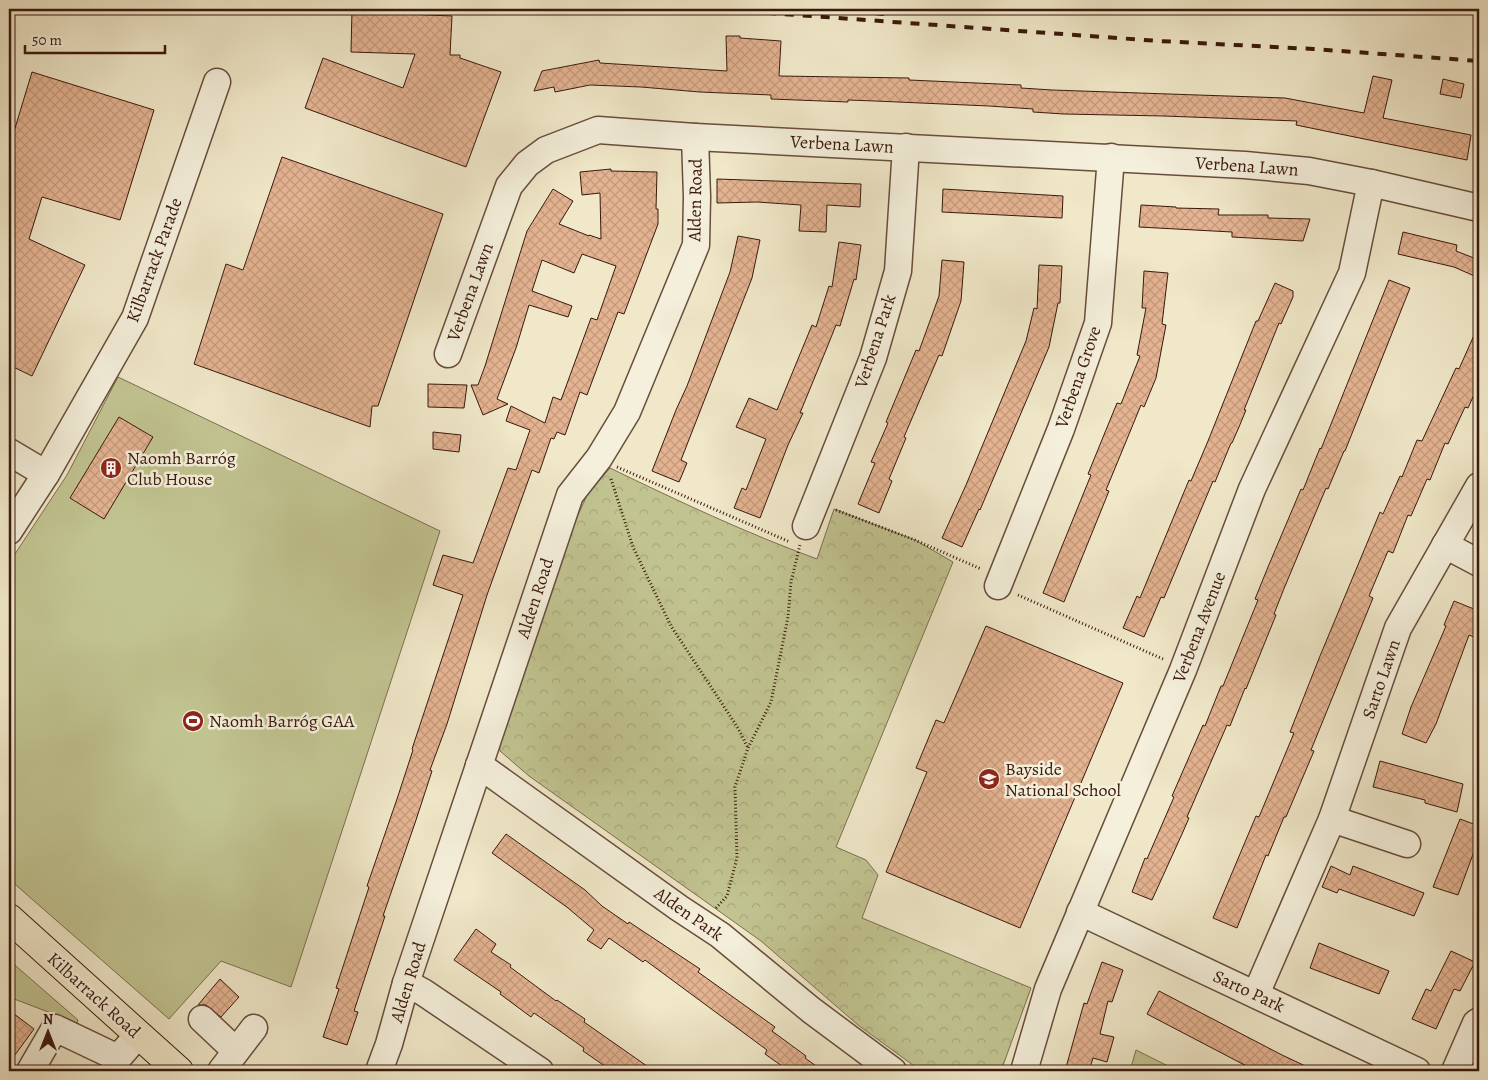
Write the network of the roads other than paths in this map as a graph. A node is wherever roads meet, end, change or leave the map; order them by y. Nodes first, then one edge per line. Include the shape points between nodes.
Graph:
1 (217, 82) dead end
2 (695, 137) junction
3 (906, 147) junction
4 (1111, 158) junction
5 (1371, 183) junction
6 (1479, 208) edge
7 (448, 354) dead end
8 (9, 452) edge
9 (46, 474) junction
10 (1479, 486) edge
11 (806, 526) dead end
12 (9, 531) edge
13 (1445, 545) junction
14 (1479, 563) edge
15 (998, 586) road end
16 (479, 765) junction
17 (1332, 819) junction
18 (1407, 844) dead end
19 (1080, 912) junction
20 (9, 918) edge
21 (406, 983) junction
22 (1256, 994) junction
23 (202, 1019) dead end
24 (1479, 1021) edge
25 (254, 1028) dead end
26 (138, 1035) junction
27 (236, 1050) junction
28 (30, 1071) edge
29 (180, 1071) edge
30 (221, 1071) edge
31 (378, 1071) edge
32 (540, 1071) edge
33 (893, 1071) edge
34 (1024, 1071) edge
35 (1417, 1071) edge
36 (1455, 1071) edge

1 - 9 street, Kilbarrack Parade via 135,318
2 - 3 street, Verbena Lawn
2 - 7 street, Verbena Lawn via 598,130 546,150 527,164 510,186
2 - 16 street, Alden Road via 696,245 627,412 599,458 570,495
3 - 4 street, Verbena Lawn
3 - 11 street, Verbena Park via 898,271 873,358
4 - 5 street, Verbena Lawn via 1309,171
4 - 15 street, Verbena Grove via 1098,323 1061,429
5 - 6 street, Verbena Lawn
5 - 19 street, Verbena Avenue via 1352,273 1252,490 1183,670
8 - 9 street
9 - 12 street, Kilbarrack Parade
10 - 13 street, Sarto Lawn
13 - 14 street
13 - 17 street, Sarto Lawn via 1398,628
16 - 21 street, Alden Road
16 - 33 street, Alden Park via 720,935 811,1010
17 - 18 street
17 - 22 street, Sarto Lawn
19 - 22 street, Sarto Park
19 - 34 street, Verbena Avenue via 1048,989
20 - 26 main road, Kilbarrack Road
21 - 31 street, Alden Road
21 - 32 street
22 - 35 street, Sarto Park
23 - 27 street
24 - 36 street
25 - 27 street
26 - 28 street via 118,1058 55,1028
26 - 29 main road, Kilbarrack Road
27 - 30 street

